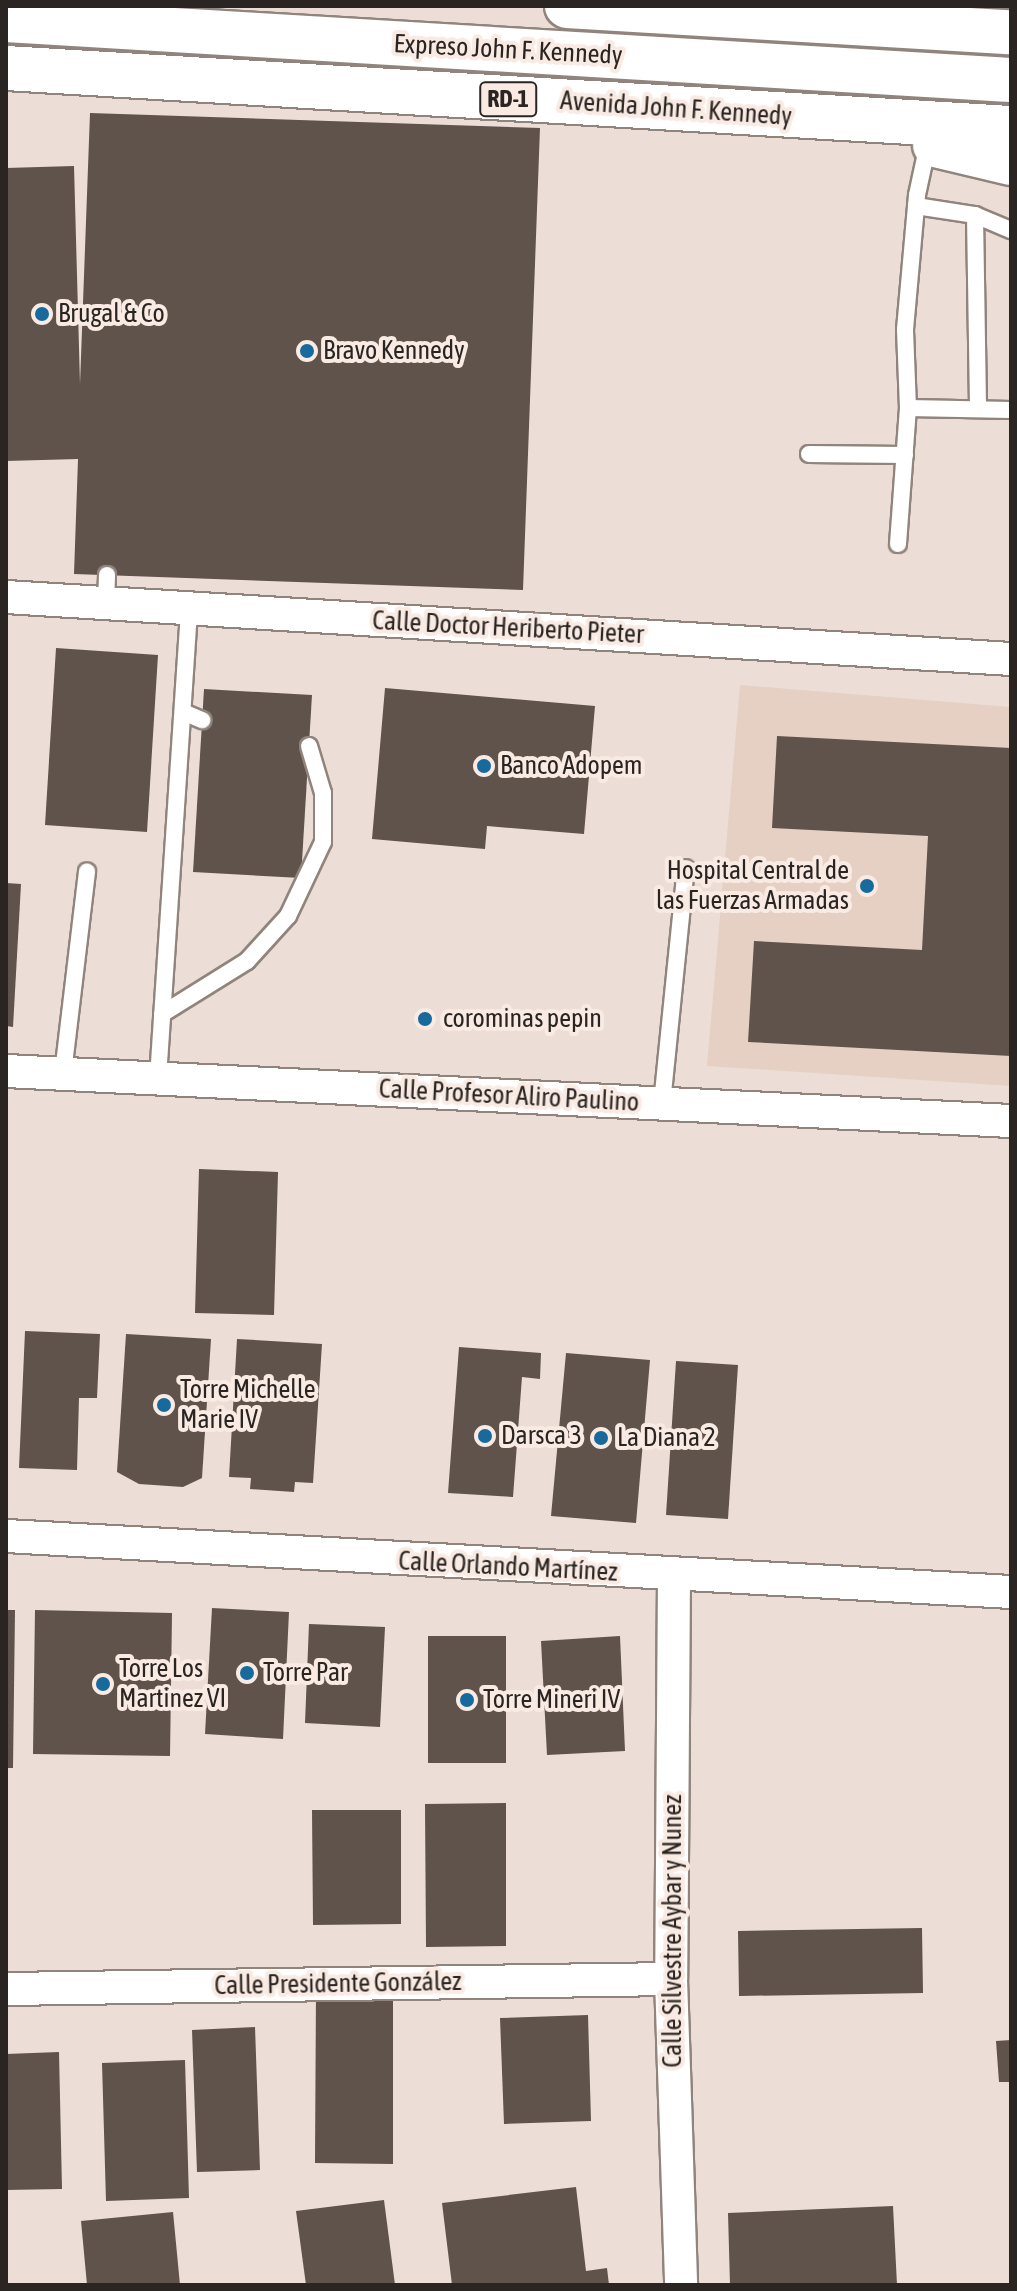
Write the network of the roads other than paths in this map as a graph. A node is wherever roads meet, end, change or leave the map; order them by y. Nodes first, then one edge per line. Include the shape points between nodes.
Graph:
1 (567, 6) edge
2 (842, 6) edge
3 (1011, 19) edge
4 (6, 20) edge
5 (1011, 32) edge
6 (6, 68) edge
7 (1011, 80) edge
8 (1011, 99) edge
9 (736, 113) junction
10 (812, 118) junction
11 (1011, 128) edge
12 (928, 144) junction
13 (1011, 163) edge
14 (916, 206) junction
15 (975, 215) junction
16 (1011, 230) edge
17 (908, 408) junction
18 (978, 409) junction
19 (1011, 410) edge
20 (809, 454) dead end
21 (905, 455) junction
22 (898, 544) dead end
23 (6, 597) edge
24 (189, 609) junction
25 (1011, 659) edge
26 (183, 712) junction
27 (202, 720) dead end
28 (309, 746) dead end
29 (686, 868) dead end
30 (87, 871) dead end
31 (162, 1014) junction
32 (6, 1071) edge
33 (63, 1073) junction
34 (158, 1078) junction
35 (662, 1103) junction
36 (1011, 1121) edge
37 (6, 1536) edge
38 (674, 1577) junction
39 (1011, 1592) edge
40 (671, 1979) junction
41 (6, 1989) edge
42 (681, 2285) edge

1 - 5 main road, Expreso John F. Kennedy
2 - 3 main road
4 - 7 main road, Expreso John F. Kennedy / RD-1
6 - 9 main road, Avenida John F. Kennedy / RD-1
8 - 9 main road via 983,103 782,92 758,97
9 - 10 main road, Avenida John F. Kennedy / RD-1
10 - 11 main road, Avenida John F. Kennedy / RD-1
10 - 12 main road
12 - 13 main road
12 - 14 lane
14 - 15 lane
14 - 17 lane via 905,330
15 - 16 lane
15 - 18 lane
17 - 18 lane
17 - 21 lane
18 - 19 lane
20 - 21 lane
21 - 22 lane
23 - 24 street, Calle Doctor Heriberto Pieter via 106,590
24 - 25 street, Calle Doctor Heriberto Pieter
24 - 26 lane
26 - 27 lane
26 - 31 lane
28 - 31 lane via 323,793 323,842 288,916 247,961
29 - 35 lane
30 - 33 lane
31 - 34 lane
32 - 33 street, Calle Profesor Aliro Paulino
33 - 34 street, Calle Profesor Aliro Paulino
34 - 35 street, Calle Profesor Aliro Paulino
35 - 36 street, Calle Profesor Aliro Paulino
37 - 38 street, Calle Orlando Martínez
38 - 39 street, Calle Orlando Martínez
38 - 40 street, Calle Silvestre Aybar y Nunez
40 - 41 street, Calle Presidente González
40 - 42 street, Calle Silvestre Aybar y Nunez

